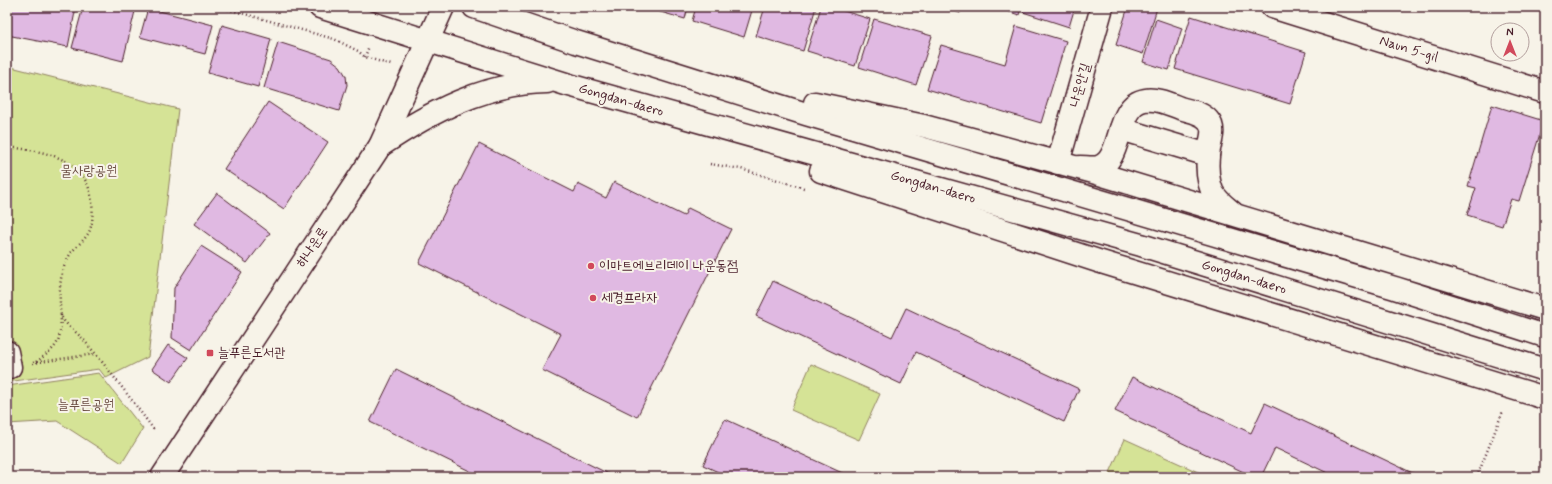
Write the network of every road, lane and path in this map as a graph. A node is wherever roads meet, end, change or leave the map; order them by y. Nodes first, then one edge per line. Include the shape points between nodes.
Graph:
1 (220, 7) edge
2 (320, 7) edge
3 (443, 7) edge
4 (474, 7) edge
5 (1102, 7) edge
6 (1272, 7) edge
7 (427, 41) junction
8 (365, 57) dead end
9 (662, 69) junction
10 (569, 85) junction
11 (1545, 92) edge
12 (1121, 128) junction
13 (380, 146) junction
14 (7, 147) edge
15 (1208, 154) junction
16 (1065, 165) junction
17 (1236, 216) junction
18 (1545, 309) edge
19 (61, 314) junction
20 (1545, 336) edge
21 (95, 354) junction
22 (8, 360) edge
23 (35, 363) junction
24 (1545, 370) edge
25 (1545, 398) edge
26 (1504, 410) dead end
27 (154, 430) dead end
28 (162, 477) edge
29 (1477, 477) edge

1 - 8 path via 334,40
2 - 7 street, Gongdan-daero
3 - 7 street, 하나운로
4 - 9 street
5 - 16 street, 나운안길
6 - 11 street, Naun 5-gil
7 - 10 street, Gongdan-daero
7 - 13 street, 하나운로
9 - 16 street via 924,126
9 - 20 street via 1395,288
10 - 13 street via 528,82 472,95 410,126
10 - 24 street, Gongdan-daero via 1141,245
10 - 25 street via 831,175 1098,261
12 - 15 street
12 - 15 street via 1131,108 1140,101 1152,99 1202,114 1209,120 1212,137
12 - 16 street via 1108,160 1099,166
13 - 28 street, 하나운로
14 - 19 path via 33,149 57,156 71,164 82,175 91,191 93,208 88,233 70,254 62,272
15 - 17 street via 1212,192 1221,204
16 - 17 street
17 - 18 street
19 - 21 path
19 - 23 path via 60,334 55,347
21 - 23 path
21 - 27 path
22 - 23 path
26 - 29 path

